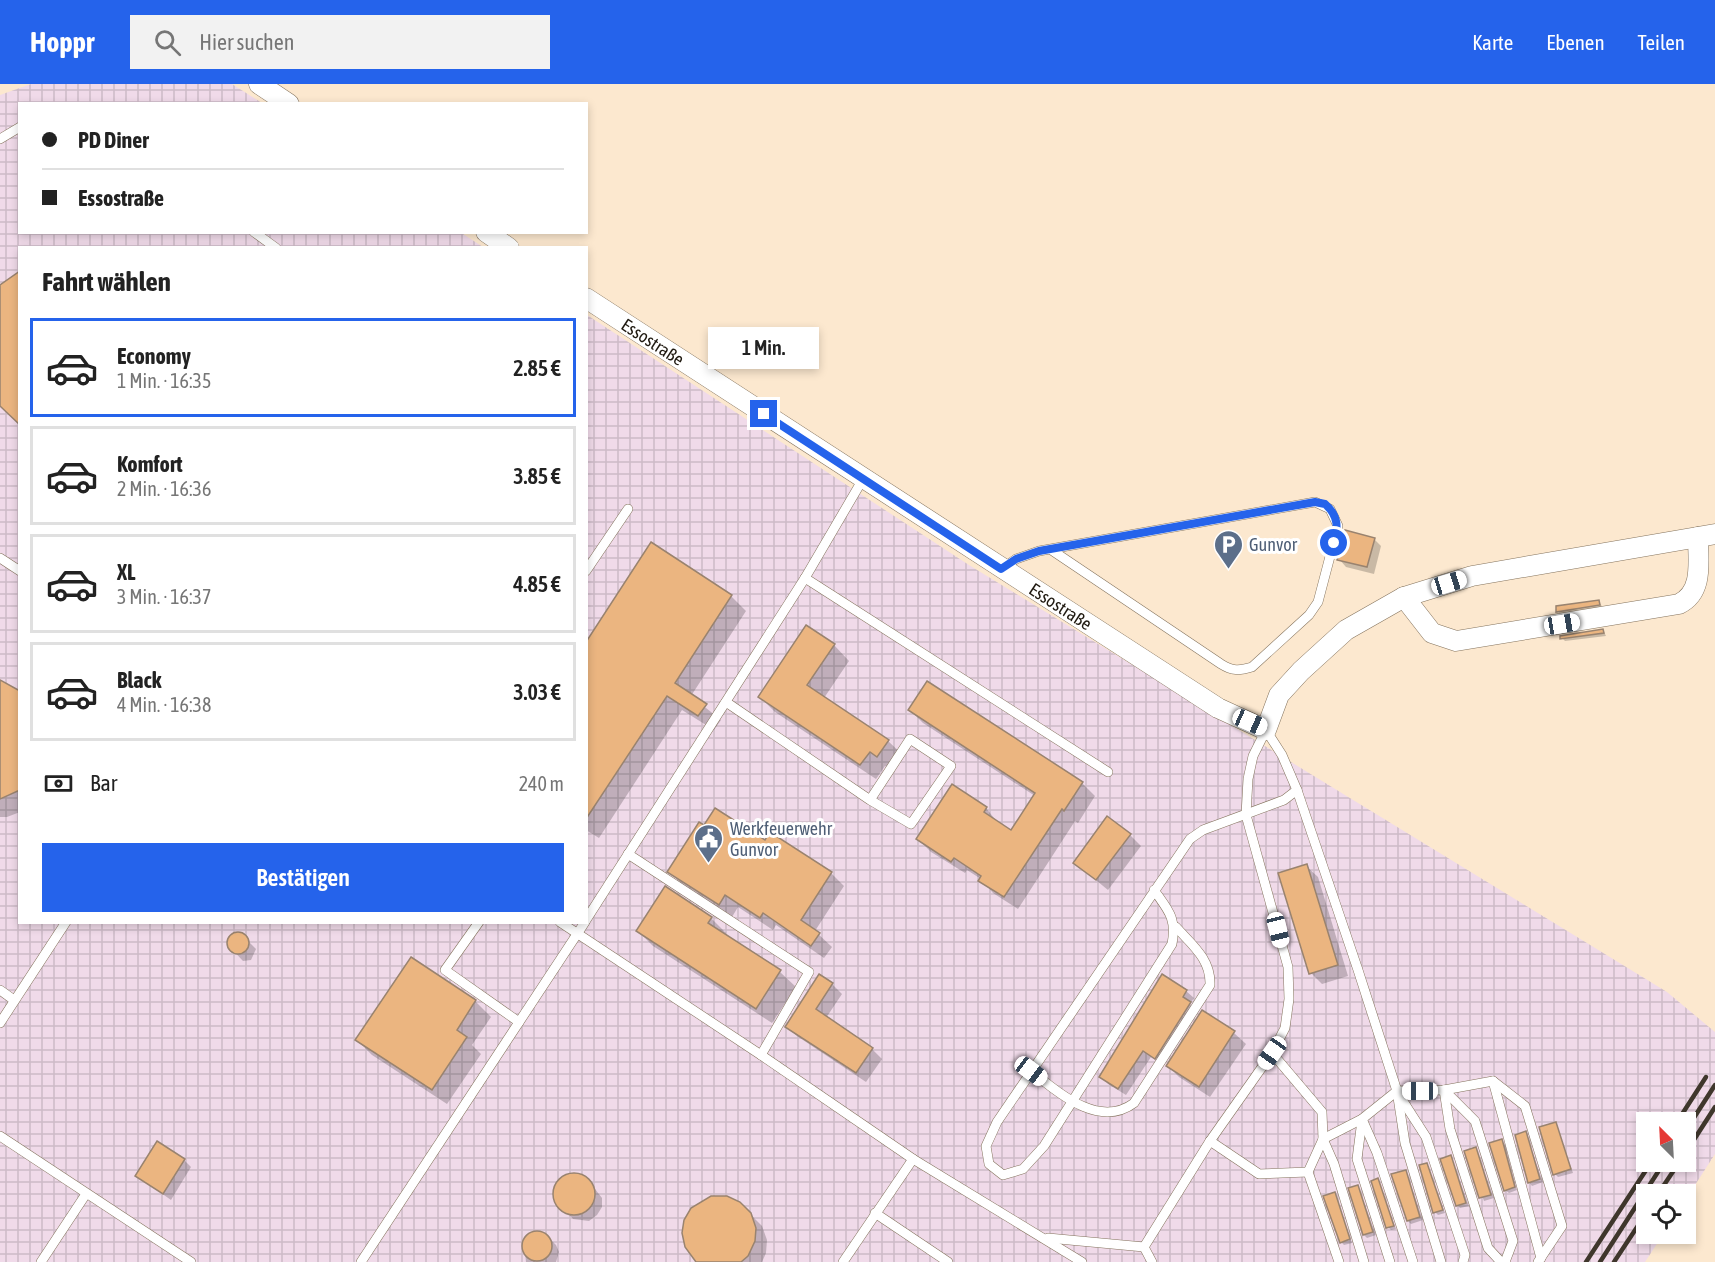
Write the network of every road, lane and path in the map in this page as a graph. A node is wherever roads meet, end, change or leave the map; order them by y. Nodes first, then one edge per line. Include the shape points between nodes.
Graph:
1 (259, 84) edge
2 (286, 102) edge
3 (18, 128) edge
4 (0, 139) edge
5 (257, 234) edge
6 (489, 234) edge
7 (273, 246) edge
8 (506, 246) edge
9 (588, 299) edge
10 (863, 479) junction
11 (628, 509) dead end
12 (1707, 535) edge
13 (1050, 549) junction
14 (0, 558) edge
15 (588, 568) edge
16 (1001, 569) junction
17 (18, 570) edge
18 (805, 578) junction
19 (1404, 597) junction
20 (726, 702) junction
21 (1266, 730) junction
22 (1108, 772) dead end
23 (1297, 790) junction
24 (870, 800) junction
25 (1246, 815) junction
26 (628, 854) junction
27 (1154, 890) junction
28 (588, 918) edge
29 (65, 924) edge
30 (478, 924) edge
31 (563, 924) edge
32 (584, 924) edge
33 (1176, 927) junction
34 (578, 934) junction
35 (0, 990) edge
36 (14, 1000) junction
37 (519, 1022) junction
38 (0, 1023) edge
39 (1272, 1053) junction
40 (761, 1055) junction
41 (1031, 1071) junction
42 (1493, 1081) junction
43 (1444, 1090) junction
44 (1396, 1091) junction
45 (1071, 1102) junction
46 (1362, 1119) junction
47 (0, 1136) edge
48 (1323, 1139) junction
49 (1210, 1140) junction
50 (913, 1160) junction
51 (1308, 1172) junction
52 (86, 1194) junction
53 (875, 1213) junction
54 (1046, 1238) junction
55 (1144, 1247) junction
56 (1539, 1260) edge
57 (41, 1262) edge
58 (190, 1262) edge
59 (361, 1262) edge
60 (843, 1262) edge
61 (948, 1262) edge
62 (1082, 1262) edge
63 (1152, 1262) edge
64 (1339, 1262) edge
65 (1364, 1262) edge
66 (1390, 1262) edge
67 (1413, 1262) edge
68 (1441, 1262) edge
69 (1463, 1262) edge
70 (1503, 1262) edge

1 - 2 street
3 - 4 lane
5 - 7 lane
6 - 8 street
9 - 10 street, Essostraße
10 - 16 street, Essostraße
10 - 18 lane
11 - 15 lane
12 - 19 street via 1472,576
12 - 19 street via 1696,589 1687,601 1679,604 1456,641 1432,633
13 - 13 lane via 1221,664 1241,671 1252,667 1318,602 1338,526 1330,509 1315,502
13 - 16 lane via 1016,559
14 - 17 lane
16 - 21 street, Essostraße via 1218,708
18 - 20 lane
18 - 22 lane
19 - 21 street via 1346,630 1300,671 1279,695
20 - 24 lane
20 - 26 lane
21 - 23 lane
21 - 25 lane via 1253,756
23 - 25 lane via 1284,800
23 - 44 lane
24 - 24 lane via 911,824 951,766 910,739
25 - 27 lane via 1203,830 1190,839
25 - 39 lane via 1288,967 1285,1028
26 - 28 lane
26 - 40 lane via 809,972
27 - 33 lane
27 - 41 lane
29 - 36 lane
30 - 37 lane via 445,970
31 - 34 lane
32 - 34 lane
33 - 45 lane via 1172,944
33 - 45 lane via 1204,959 1210,985 1134,1102 1123,1111 1106,1113
34 - 37 lane
34 - 40 lane
35 - 36 lane
36 - 38 lane
37 - 59 lane
39 - 48 lane via 1322,1112
39 - 49 lane
40 - 50 lane
41 - 45 lane
41 - 45 lane via 996,1122 986,1146 989,1164 1003,1174 1023,1169 1044,1146
42 - 43 lane
42 - 56 lane
42 - 56 lane via 1525,1106 1562,1226
43 - 44 lane
43 - 70 lane via 1450,1129 1488,1248
43 - 70 lane via 1475,1122 1513,1241
44 - 46 lane
44 - 68 lane via 1405,1143
44 - 69 lane via 1426,1137 1465,1255
46 - 48 lane
46 - 66 lane via 1357,1159
46 - 67 lane via 1377,1152
47 - 52 lane
48 - 51 lane
48 - 65 lane
49 - 51 lane via 1259,1174
49 - 55 lane
50 - 53 lane
50 - 54 lane
51 - 64 lane
52 - 57 lane
52 - 58 lane
53 - 60 lane
53 - 61 lane
54 - 55 lane
54 - 62 lane
55 - 63 lane

